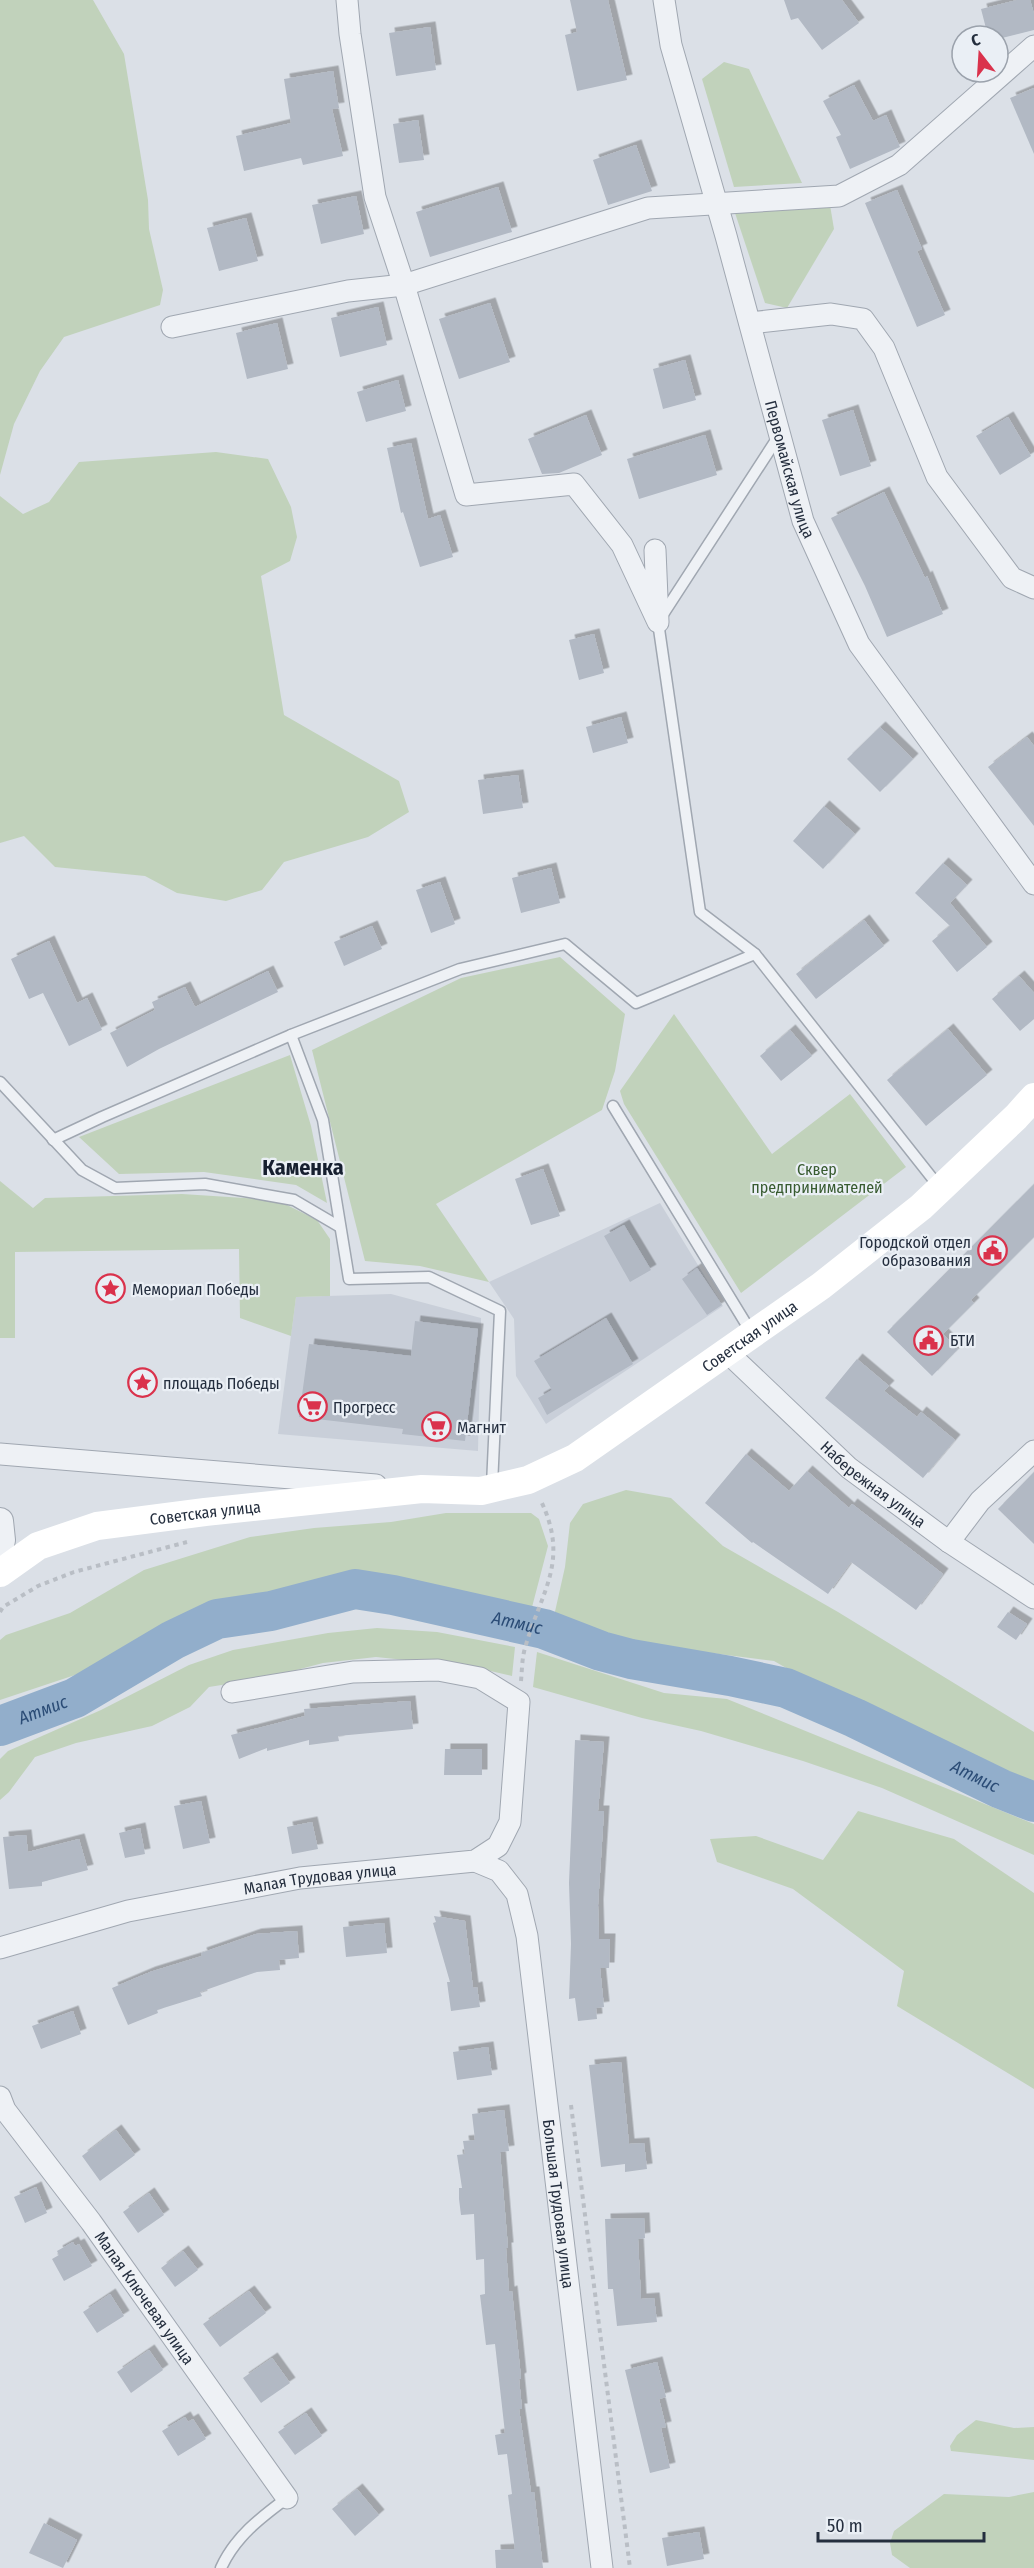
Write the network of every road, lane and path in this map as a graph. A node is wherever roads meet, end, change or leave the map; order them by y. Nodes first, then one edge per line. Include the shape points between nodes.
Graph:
1 (347, 0) edge
2 (664, 0) edge
3 (1034, 46) edge
4 (717, 203) junction
5 (405, 285) junction
6 (750, 323) junction
7 (172, 327) dead end
8 (780, 434) junction
9 (655, 550) dead end
10 (1034, 588) edge
11 (658, 622) junction
12 (1034, 884) edge
13 (755, 954) junction
14 (291, 1035) junction
15 (0, 1082) edge
16 (1034, 1096) edge
17 (613, 1106) dead end
18 (53, 1140) junction
19 (940, 1189) junction
20 (340, 1227) junction
21 (753, 1335) junction
22 (728, 1353) junction
23 (1034, 1451) edge
24 (0, 1454) edge
25 (528, 1480) junction
26 (422, 1489) junction
27 (492, 1489) junction
28 (0, 1521) edge
29 (189, 1541) dead end
30 (950, 1542) junction
31 (0, 1548) edge
32 (0, 1573) edge
33 (1034, 1599) edge
34 (0, 1612) edge
35 (524, 1651) dead end
36 (232, 1692) dead end
37 (475, 1861) junction
38 (0, 1948) edge
39 (0, 2097) edge
40 (571, 2102) dead end
41 (287, 2498) joint
42 (221, 2568) edge
43 (602, 2568) edge
44 (630, 2568) edge

1 - 5 street via 375,197
2 - 4 street, Первомайская улица via 670,45
3 - 4 street via 899,165 839,196
4 - 5 street via 648,208
4 - 6 street, Первомайская улица
5 - 7 street via 348,291
5 - 11 street via 466,495 574,483 622,545
6 - 8 street, Первомайская улица
6 - 10 street via 831,314 863,319 884,348 937,477 1012,578
8 - 11 lane
8 - 12 street, Первомайская улица via 803,521 859,644
9 - 11 street
11 - 13 lane via 700,912
13 - 14 lane via 636,1003 565,944 460,969
13 - 19 lane
14 - 18 lane
14 - 20 lane via 323,1120
15 - 18 lane
16 - 19 main road, Советская улица
17 - 21 lane
18 - 20 lane via 82,1170 115,1188 206,1184 294,1200
19 - 21 main road, Советская улица via 821,1286
20 - 27 lane via 349,1279 429,1277 500,1311
21 - 22 main road, Советская улица
22 - 25 main road, Советская улица via 575,1458
22 - 30 street, Набережная улица via 849,1468
23 - 30 street via 980,1501
24 - 26 street, Советская улица
25 - 27 main road, Советская улица
25 - 35 path via 551,1524 555,1553 548,1587
26 - 27 main road, Советская улица
26 - 32 main road, Советская улица via 97,1526 38,1546
28 - 31 street
29 - 34 path via 74,1572 38,1586
30 - 33 street, Набережная улица
36 - 37 street, Малая Трудовая улица via 353,1672 438,1670 480,1678 519,1702 510,1822 498,1846
37 - 38 street, Малая Трудовая улица via 277,1882 128,1911
37 - 43 street, Большая Трудовая улица via 499,1870 517,1894 527,1936
39 - 41 street, Малая Ключевая улица via 5,2110 91,2222
40 - 44 path
41 - 42 lane via 252,2525

